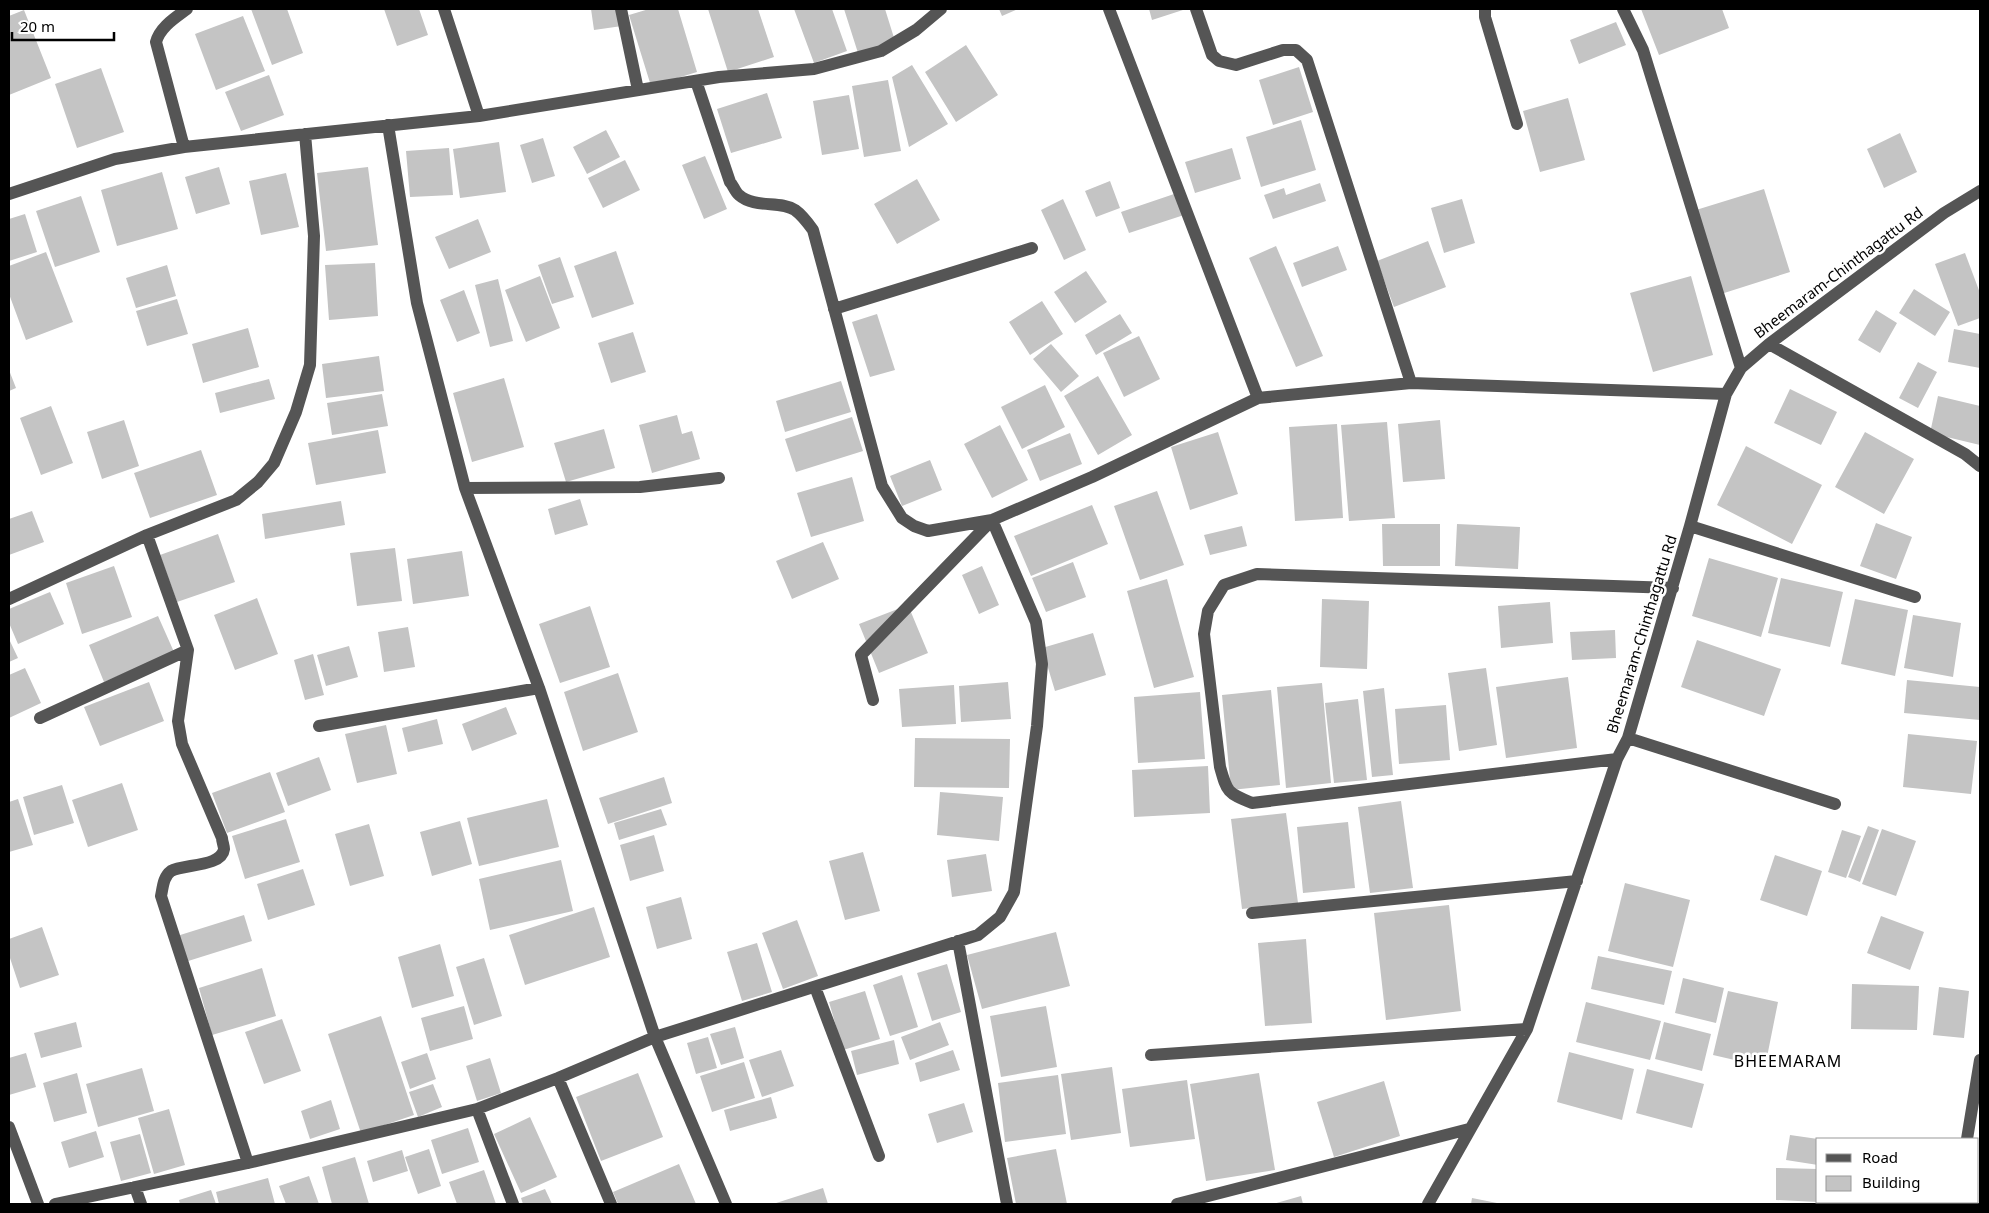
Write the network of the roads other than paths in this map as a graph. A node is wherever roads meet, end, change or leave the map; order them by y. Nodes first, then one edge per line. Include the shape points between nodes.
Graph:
1 (187, 9) edge
2 (444, 9) edge
3 (621, 9) edge
4 (940, 9) edge
5 (1109, 9) edge
6 (1196, 9) edge
7 (1485, 9) edge
8 (1622, 9) edge
9 (696, 81) junction
10 (638, 90) junction
11 (479, 116) junction
12 (1516, 124) dead end
13 (388, 125) junction
14 (305, 134) junction
15 (184, 147) junction
16 (1980, 191) edge
17 (9, 194) edge
18 (1032, 248) dead end
19 (834, 310) junction
20 (1769, 344) junction
21 (1741, 368) junction
22 (1411, 383) junction
23 (1726, 394) junction
24 (1258, 398) junction
25 (1980, 466) edge
26 (719, 478) dead end
27 (465, 488) junction
28 (992, 520) junction
29 (1690, 526) junction
30 (147, 535) junction
31 (1673, 588) junction
32 (1915, 597) dead end
33 (9, 599) edge
34 (188, 650) junction
35 (539, 688) junction
36 (873, 700) dead end
37 (40, 718) dead end
38 (320, 726) dead end
39 (1628, 738) junction
40 (1617, 759) junction
41 (1836, 804) dead end
42 (1577, 881) junction
43 (1252, 913) dead end
44 (958, 941) junction
45 (815, 987) junction
46 (1527, 1029) junction
47 (655, 1037) junction
48 (1151, 1055) dead end
49 (1980, 1060) edge
50 (558, 1078) junction
51 (477, 1109) junction
52 (9, 1127) edge
53 (1469, 1129) junction
54 (1967, 1138) edge
55 (879, 1156) dead end
56 (248, 1163) junction
57 (135, 1187) junction
58 (85, 1201) edge
59 (38, 1204) edge
60 (55, 1204) edge
61 (141, 1204) edge
62 (513, 1204) edge
63 (611, 1204) edge
64 (726, 1204) edge
65 (1006, 1204) edge
66 (1177, 1204) edge
67 (1428, 1204) edge

1 - 15 street via 164,27 156,42
2 - 11 street
3 - 10 street
4 - 9 street via 916,30 881,51 814,69
5 - 24 street
6 - 22 street via 1212,55 1219,61 1236,65 1283,50 1296,50 1307,60
7 - 12 street
8 - 21 street via 1643,50
9 - 10 street
9 - 19 street via 730,182 738,195 763,205 794,208 813,230
10 - 11 street
11 - 13 street
13 - 14 street
13 - 27 street via 417,303
14 - 15 street
14 - 30 street via 314,246 310,365 296,412 274,463 258,482 236,500
15 - 17 street via 115,159
16 - 20 street, Bheemaram-Chinthagattu Rd via 1944,213
18 - 19 street
19 - 28 street via 882,486 902,518 928,531
20 - 21 street, Bheemaram-Chinthagattu Rd
20 - 25 street via 1965,454
21 - 23 street, Bheemaram-Chinthagattu Rd
22 - 23 street
22 - 24 street
23 - 29 street, Bheemaram-Chinthagattu Rd
24 - 28 street via 1092,477
26 - 27 street via 640,487
27 - 35 street
28 - 36 street via 860,655
28 - 44 street via 1036,622 1042,664 1038,726 1014,892 1000,916 978,935
29 - 31 street, Bheemaram-Chinthagattu Rd
29 - 32 street
30 - 33 street
30 - 34 street
31 - 39 street, Bheemaram-Chinthagattu Rd
31 - 40 street via 1257,574 1224,584 1208,611 1204,634 1220,767 1226,788 1252,803
34 - 37 street
34 - 56 street via 178,722 182,744 224,849 221,856 212,861 172,871 164,880 161,896
35 - 38 street
35 - 47 street
39 - 40 street, Bheemaram-Chinthagattu Rd
39 - 41 street
40 - 42 street, Bheemaram-Chinthagattu Rd
42 - 43 street
42 - 46 street, Bheemaram-Chinthagattu Rd
44 - 45 street
44 - 65 street
45 - 47 street
45 - 55 street
46 - 48 street
46 - 53 street, Bheemaram-Chinthagattu Rd
47 - 50 street
47 - 64 street
49 - 54 street
50 - 51 street
50 - 63 street
51 - 56 street
51 - 62 street
52 - 59 street
53 - 66 street
53 - 67 street, Bheemaram-Chinthagattu Rd
56 - 57 street
57 - 58 street
57 - 61 street
58 - 60 street

